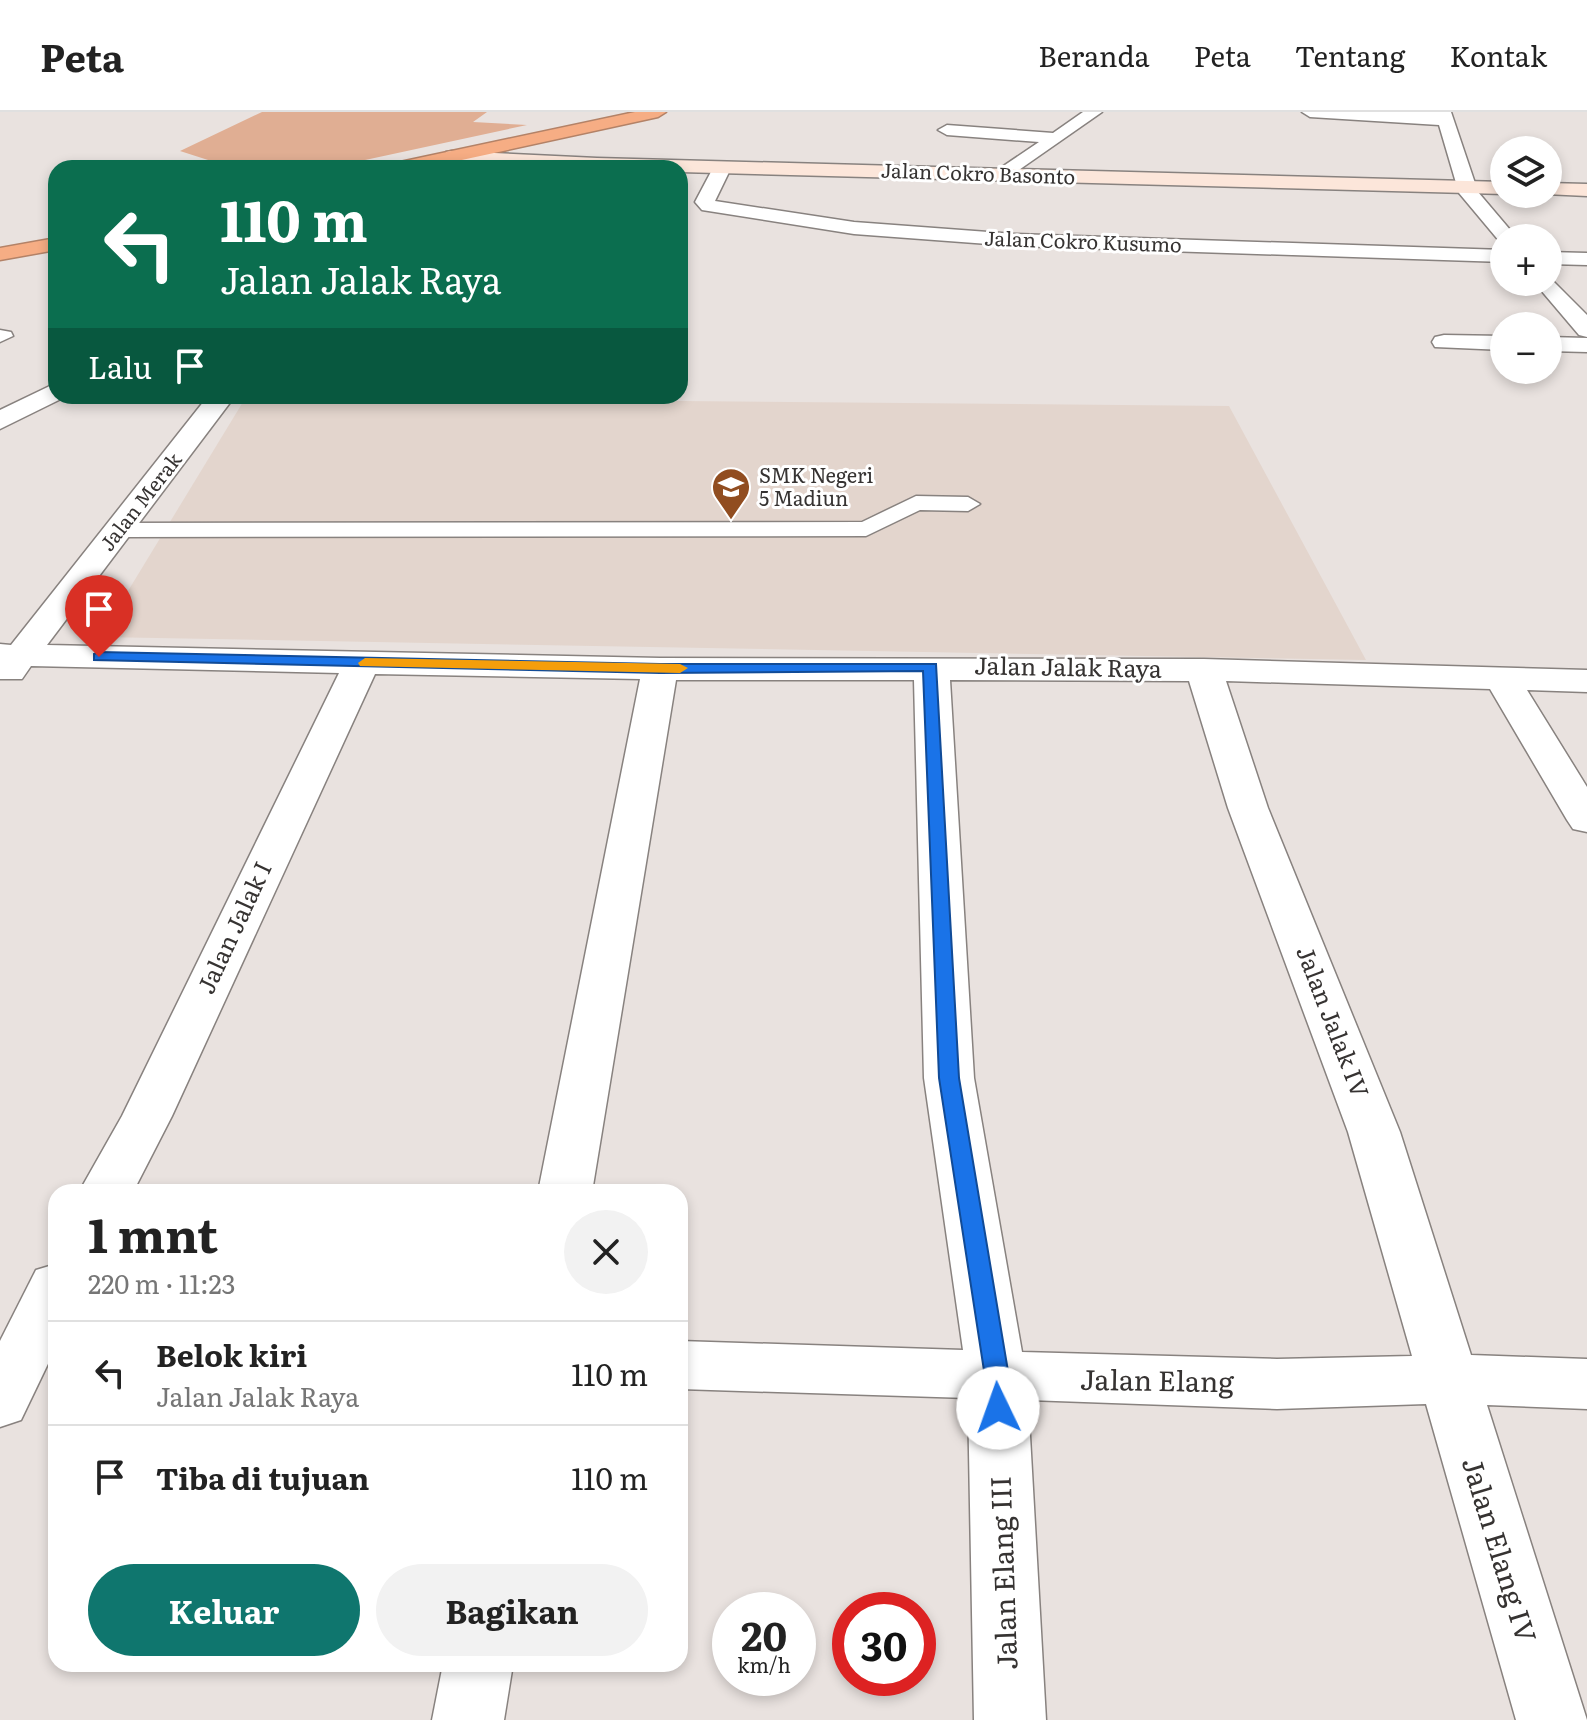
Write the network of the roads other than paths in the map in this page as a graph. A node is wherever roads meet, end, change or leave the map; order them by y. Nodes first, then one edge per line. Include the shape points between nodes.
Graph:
1 (615, 112) edge
2 (658, 112) edge
3 (1094, 112) edge
4 (1310, 112) edge
5 (1444, 116) edge
6 (947, 130) dead end
7 (1054, 138) junction
8 (452, 156) junction
9 (400, 160) edge
10 (435, 160) edge
11 (542, 160) edge
12 (688, 166) edge
13 (722, 168) junction
14 (1003, 175) junction
15 (1466, 187) junction
16 (1490, 188) edge
17 (1562, 189) edge
18 (1587, 190) edge
19 (1496, 224) edge
20 (48, 234) edge
21 (0, 242) edge
22 (48, 245) edge
23 (0, 254) edge
24 (1490, 256) edge
25 (1562, 258) edge
26 (1587, 259) edge
27 (1557, 296) edge
28 (1587, 330) edge
29 (1444, 342) dead end
30 (1490, 343) edge
31 (1562, 344) edge
32 (1587, 345) edge
33 (48, 395) edge
34 (216, 404) edge
35 (0, 421) edge
36 (968, 504) dead end
37 (120, 530) junction
38 (11, 655) edge
39 (362, 663) junction
40 (931, 667) junction
41 (660, 669) junction
42 (1204, 670) junction
43 (1502, 678) junction
44 (1587, 681) edge
45 (0, 682) edge
46 (1587, 820) edge
47 (110, 1184) edge
48 (566, 1184) edge
49 (48, 1302) edge
50 (27, 1344) edge
51 (688, 1365) edge
52 (997, 1377) junction
53 (1447, 1379) junction
54 (1587, 1384) edge
55 (0, 1402) edge
56 (477, 1672) edge
57 (468, 1720) edge
58 (1010, 1720) edge
59 (1552, 1720) edge

1 - 9 highway
2 - 8 highway
3 - 7 street
4 - 5 street
5 - 15 street
6 - 7 street
7 - 14 street
8 - 10 highway
8 - 11 street, Jalan Cokro Basonto
12 - 13 street, Jalan Cokro Basonto
13 - 14 street, Jalan Cokro Basonto
13 - 24 street, Jalan Cokro Kusumo via 705,202 709,206 854,228 1015,240
14 - 15 street, Jalan Cokro Basonto
15 - 16 street, Jalan Cokro Basonto
15 - 19 street
17 - 18 street
20 - 21 highway
22 - 23 highway
25 - 26 street
27 - 28 street
29 - 30 street
31 - 32 street
33 - 35 street
34 - 37 street, Jalan Merak
36 - 37 lane via 916,503 866,529
37 - 38 street, Jalan Merak
38 - 39 street, Jalan Jalak Raya
38 - 45 street, Jalan Merak
39 - 41 street, Jalan Jalak Raya
39 - 47 street, Jalan Jalak I
40 - 41 street, Jalan Jalak Raya
40 - 42 street, Jalan Jalak Raya
40 - 52 street, Jalan Elang III via 949,1078
41 - 48 street
42 - 43 street, Jalan Jalak Raya
42 - 53 street, Jalan Jalak IV via 1248,808 1374,1132
43 - 44 street, Jalan Jalak Raya
43 - 46 street
49 - 50 street
50 - 55 street
51 - 52 street, Jalan Elang
52 - 53 street, Jalan Elang via 1277,1384
52 - 58 street, Jalan Elang III
53 - 54 street, Jalan Elang
53 - 59 street, Jalan Elang IV
56 - 57 street

